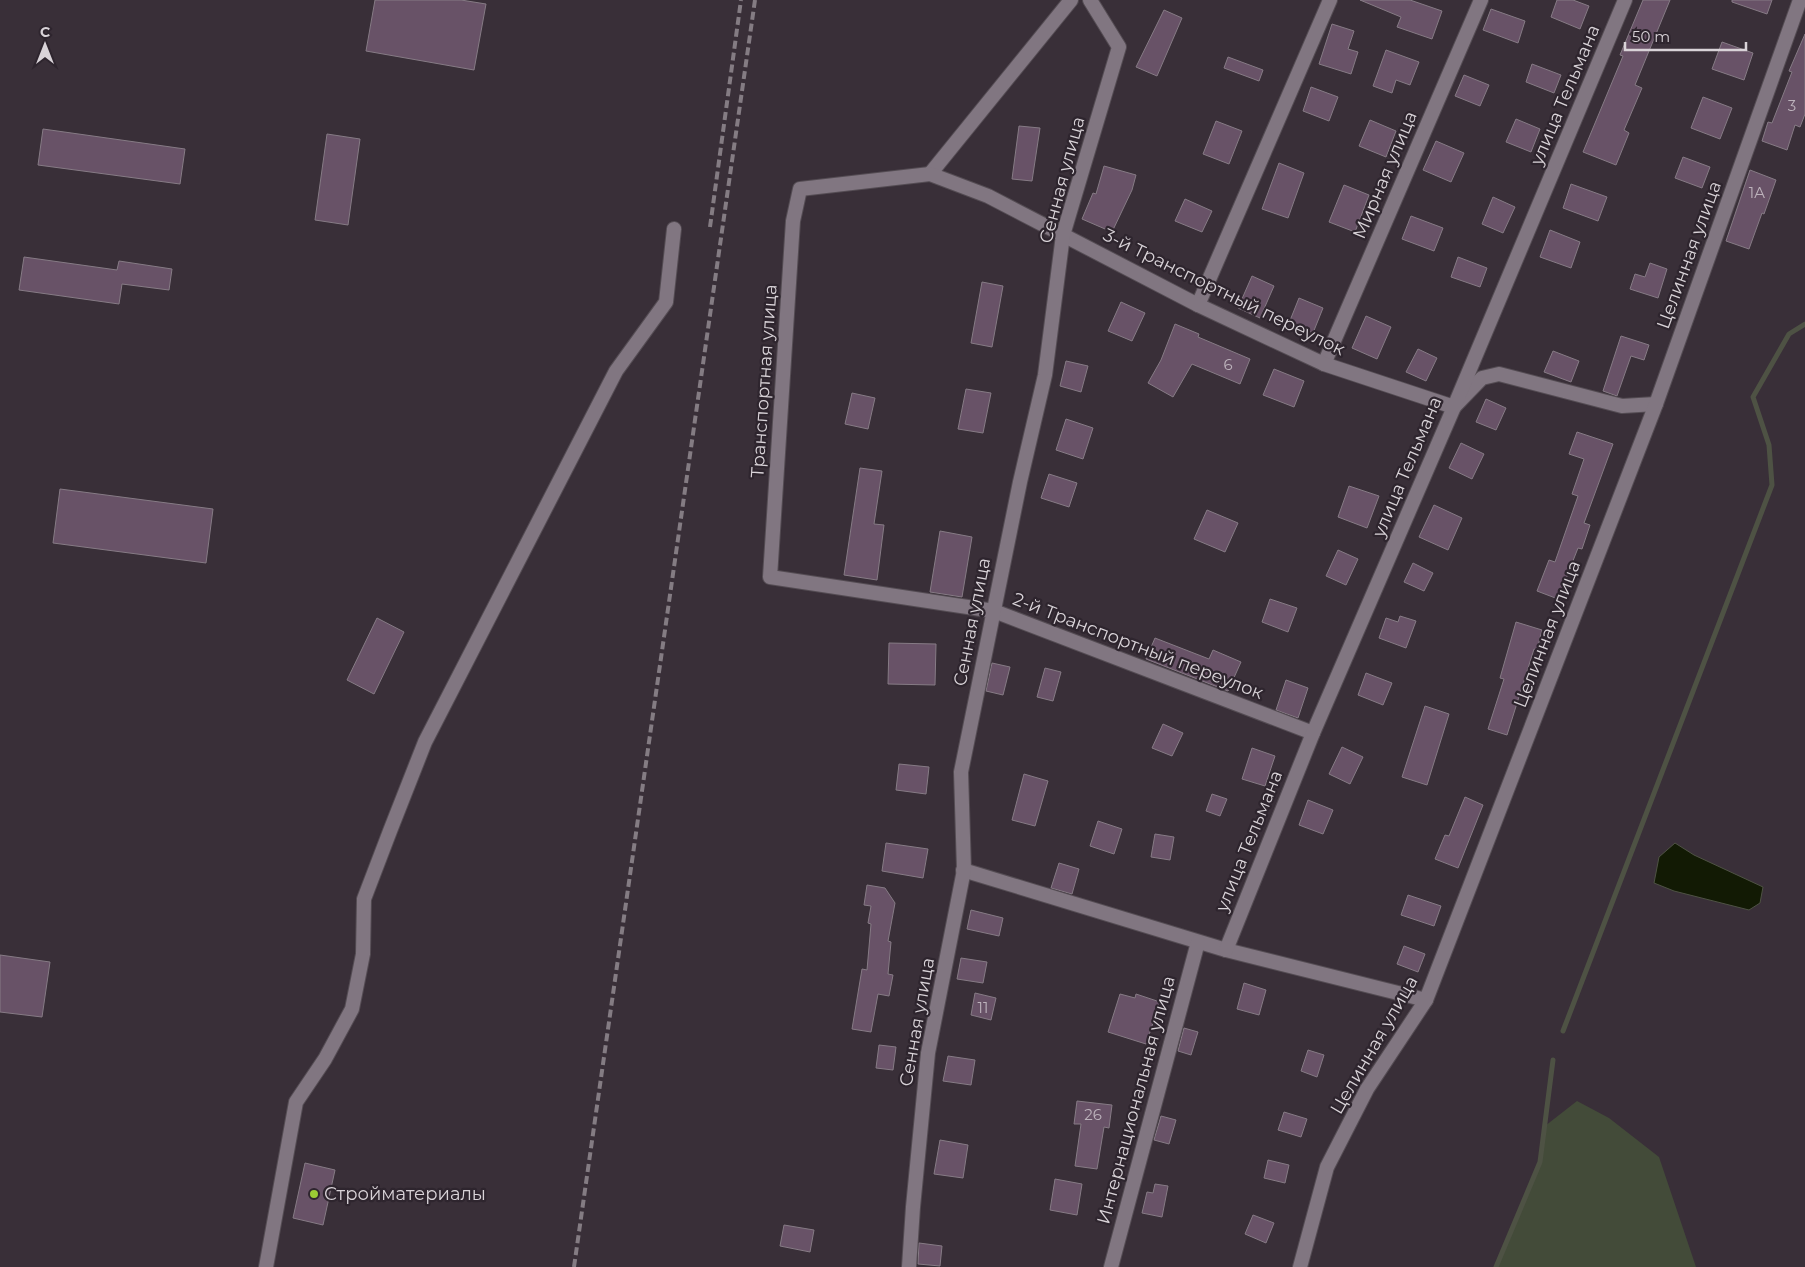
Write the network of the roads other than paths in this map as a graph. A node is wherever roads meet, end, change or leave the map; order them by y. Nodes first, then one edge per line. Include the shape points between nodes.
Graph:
1 (1071, 0) edge
2 (1090, 0) edge
3 (1330, 0) edge
4 (1481, 0) edge
5 (1625, 0) edge
6 (1800, 0) edge
7 (930, 174) junction
8 (800, 189) joint
9 (674, 229) dead end
10 (1063, 234) junction
11 (1198, 304) junction
12 (1324, 364) junction
13 (1656, 404) junction
14 (1454, 407) junction
15 (770, 577) joint
16 (994, 611) junction
17 (1312, 733) junction
18 (964, 870) junction
19 (1198, 942) junction
20 (1226, 950) junction
21 (1426, 1000) junction
22 (266, 1267) edge
23 (909, 1267) edge
24 (1111, 1267) edge
25 (1300, 1267) edge

1 - 7 street
2 - 10 street, Сенная улица via 1119,47
3 - 11 street
4 - 12 street, Мирная улица
5 - 14 street, улица Тельмана
6 - 13 street, Целинная улица
7 - 8 street, 3-й Транспортный переулок
7 - 10 street, 3-й Транспортный переулок via 988,196
8 - 15 street, Транспортная улица via 793,221
9 - 22 street via 666,302 616,371 426,742 404,795 364,900 363,954 352,1009 325,1059 296,1102
10 - 11 street, 3-й Транспортный переулок
10 - 16 street, Сенная улица via 1045,375
11 - 12 street, 3-й Транспортный переулок
12 - 14 street, 3-й Транспортный переулок
13 - 14 street via 1622,406 1499,374 1482,378
13 - 21 street, Целинная улица
14 - 17 street, улица Тельмана
15 - 16 street, 2-й Транспортный переулок
16 - 17 street, 2-й Транспортный переулок
16 - 18 street, Сенная улица via 961,772
17 - 20 street, улица Тельмана
18 - 19 street
18 - 23 street, Сенная улица via 928,1053
19 - 20 street
19 - 24 street, Интернациональная улица
20 - 21 street
21 - 25 street, Целинная улица via 1367,1089 1327,1167

